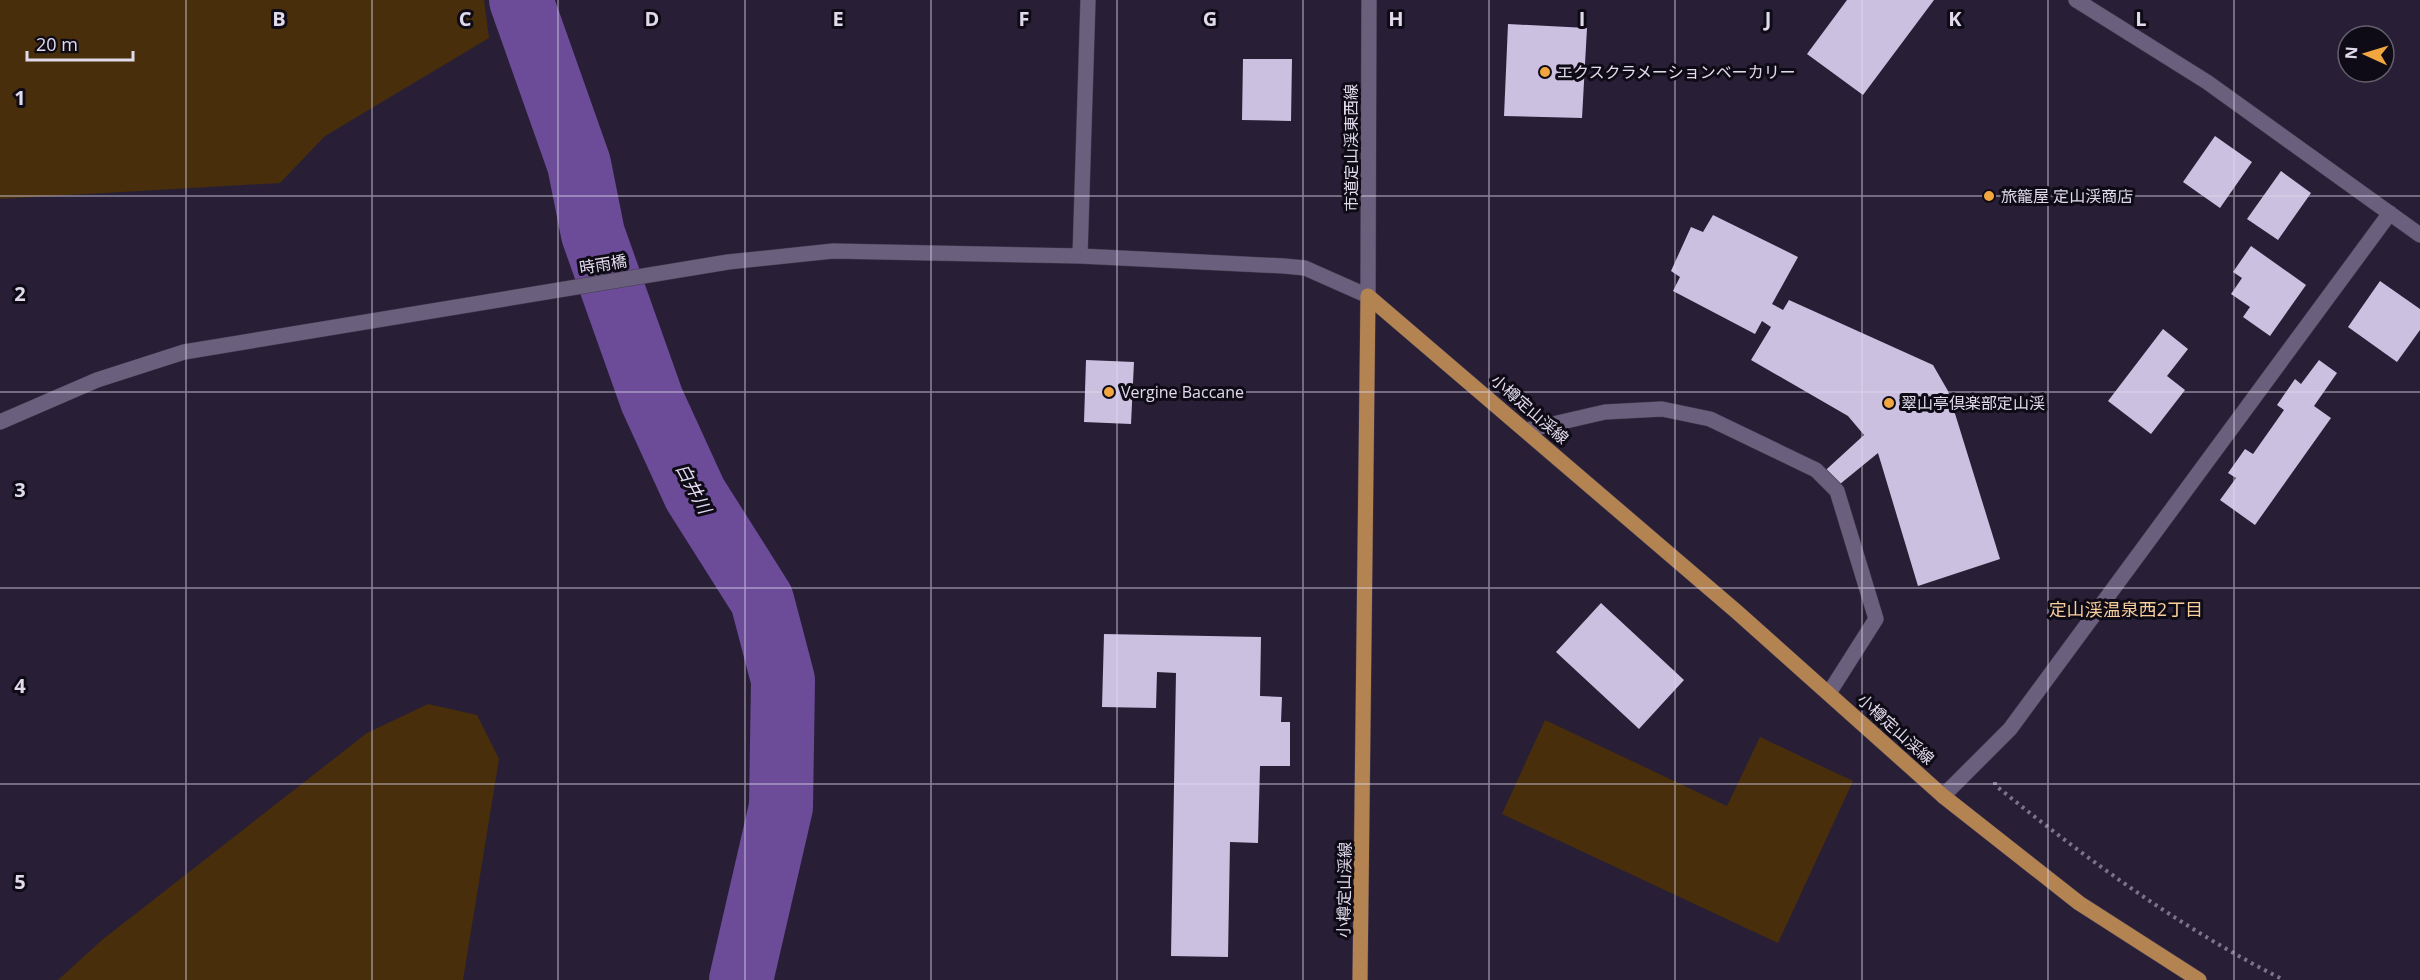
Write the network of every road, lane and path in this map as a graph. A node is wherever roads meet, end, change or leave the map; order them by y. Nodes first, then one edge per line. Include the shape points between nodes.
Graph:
1 (1088, 0) edge
2 (1370, 0) edge
3 (2076, 0) edge
4 (2390, 213) junction
5 (2420, 235) edge
6 (1080, 256) junction
7 (1368, 296) junction
8 (0, 422) edge
9 (1527, 430) junction
10 (1829, 693) junction
11 (1995, 778) dead end
12 (1943, 796) junction
13 (1360, 980) edge
14 (2199, 980) edge
15 (2284, 980) edge

1 - 6 street
2 - 7 street, 市道定山渓東西線
3 - 4 street via 2207,82
4 - 5 street
4 - 12 street via 2010,729
6 - 7 street, 時雨橋 via 1305,268
6 - 8 street, 時雨橋 via 833,251 728,262 183,352 97,380
7 - 9 main road, 小樽定山渓線
7 - 13 main road, 小樽定山渓線
9 - 10 main road, 小樽定山渓線
9 - 10 street via 1605,412 1662,409 1710,419 1816,470 1837,491 1876,619
10 - 12 main road, 小樽定山渓線
11 - 15 path via 1995,785 2069,845 2171,914
12 - 14 main road, 小樽定山渓線 via 2079,903

